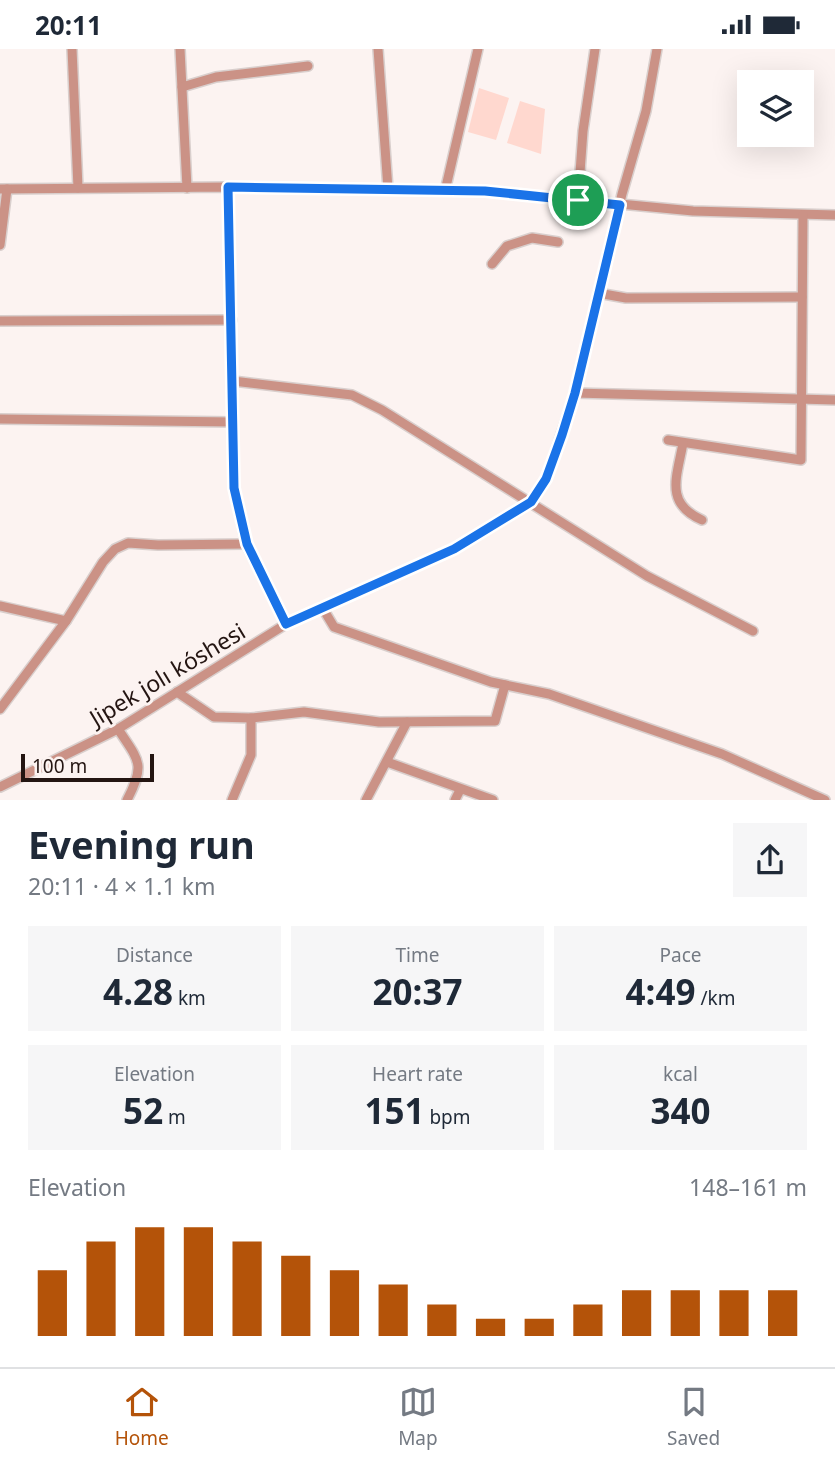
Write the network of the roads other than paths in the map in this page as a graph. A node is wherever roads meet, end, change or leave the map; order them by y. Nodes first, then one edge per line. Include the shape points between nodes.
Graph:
1 (72, 49) edge
2 (180, 49) edge
3 (378, 49) edge
4 (478, 49) edge
5 (595, 49) edge
6 (657, 49) edge
7 (308, 66) dead end
8 (182, 87) junction
9 (228, 187) junction
10 (78, 188) junction
11 (187, 188) junction
12 (3, 189) edge
13 (388, 189) junction
14 (445, 191) junction
15 (578, 200) junction
16 (620, 205) junction
17 (803, 215) junction
18 (835, 215) edge
19 (558, 242) dead end
20 (0, 245) edge
21 (492, 264) dead end
22 (598, 293) junction
23 (802, 297) junction
24 (232, 320) junction
25 (0, 321) edge
26 (233, 381) junction
27 (575, 393) junction
28 (800, 400) junction
29 (835, 401) edge
30 (0, 419) edge
31 (233, 422) junction
32 (668, 440) dead end
33 (683, 443) junction
34 (531, 502) junction
35 (702, 520) dead end
36 (247, 544) junction
37 (0, 606) edge
38 (322, 607) junction
39 (66, 621) junction
40 (286, 624) junction
41 (753, 631) dead end
42 (505, 685) junction
43 (177, 692) junction
44 (0, 709) edge
45 (251, 718) junction
46 (407, 722) junction
47 (118, 729) junction
48 (387, 762) junction
49 (0, 787) edge
50 (460, 790) junction
51 (127, 800) edge
52 (232, 800) edge
53 (366, 800) edge
54 (455, 800) edge
55 (493, 800) edge
56 (825, 800) edge

1 - 10 street
2 - 8 street
3 - 13 street
4 - 14 street
5 - 15 street
6 - 16 street, Jipek jolı kóshesi via 646,111
7 - 8 street via 216,77
8 - 11 street
9 - 11 street
9 - 13 street
9 - 24 street
10 - 11 street
10 - 12 street
12 - 20 street
13 - 14 street
14 - 15 street
15 - 16 street
16 - 17 street
16 - 22 street, Jipek jolı kóshesi
17 - 18 street
17 - 23 street
19 - 21 street via 533,238 507,246
22 - 23 street via 626,298
22 - 27 street, Jipek jolı kóshesi
23 - 28 street
24 - 25 street
24 - 26 street
26 - 31 street
26 - 34 street via 352,395
27 - 28 street
27 - 34 street, Jipek jolı kóshesi via 546,479
28 - 29 street
28 - 33 street via 801,460
30 - 31 street
31 - 36 street via 234,488
32 - 33 street
33 - 35 street via 675,491 680,506
34 - 38 street, Jipek jolı kóshesi via 454,549
34 - 41 street via 647,576
36 - 39 street via 128,543 103,562
36 - 40 street
37 - 39 street
38 - 40 street, Jipek jolı kóshesi
38 - 42 street via 334,627
39 - 44 street
40 - 43 street, Jipek jolı kóshesi
42 - 46 street via 495,721
42 - 56 street via 549,694 722,754
43 - 45 street via 214,717
43 - 47 street, Jipek jolı kóshesi
45 - 46 street via 304,712
45 - 52 street via 251,755
46 - 48 street
47 - 49 street, Jipek jolı kóshesi
47 - 51 street via 137,759 139,777
48 - 50 street
48 - 53 street
50 - 54 street
50 - 55 street

